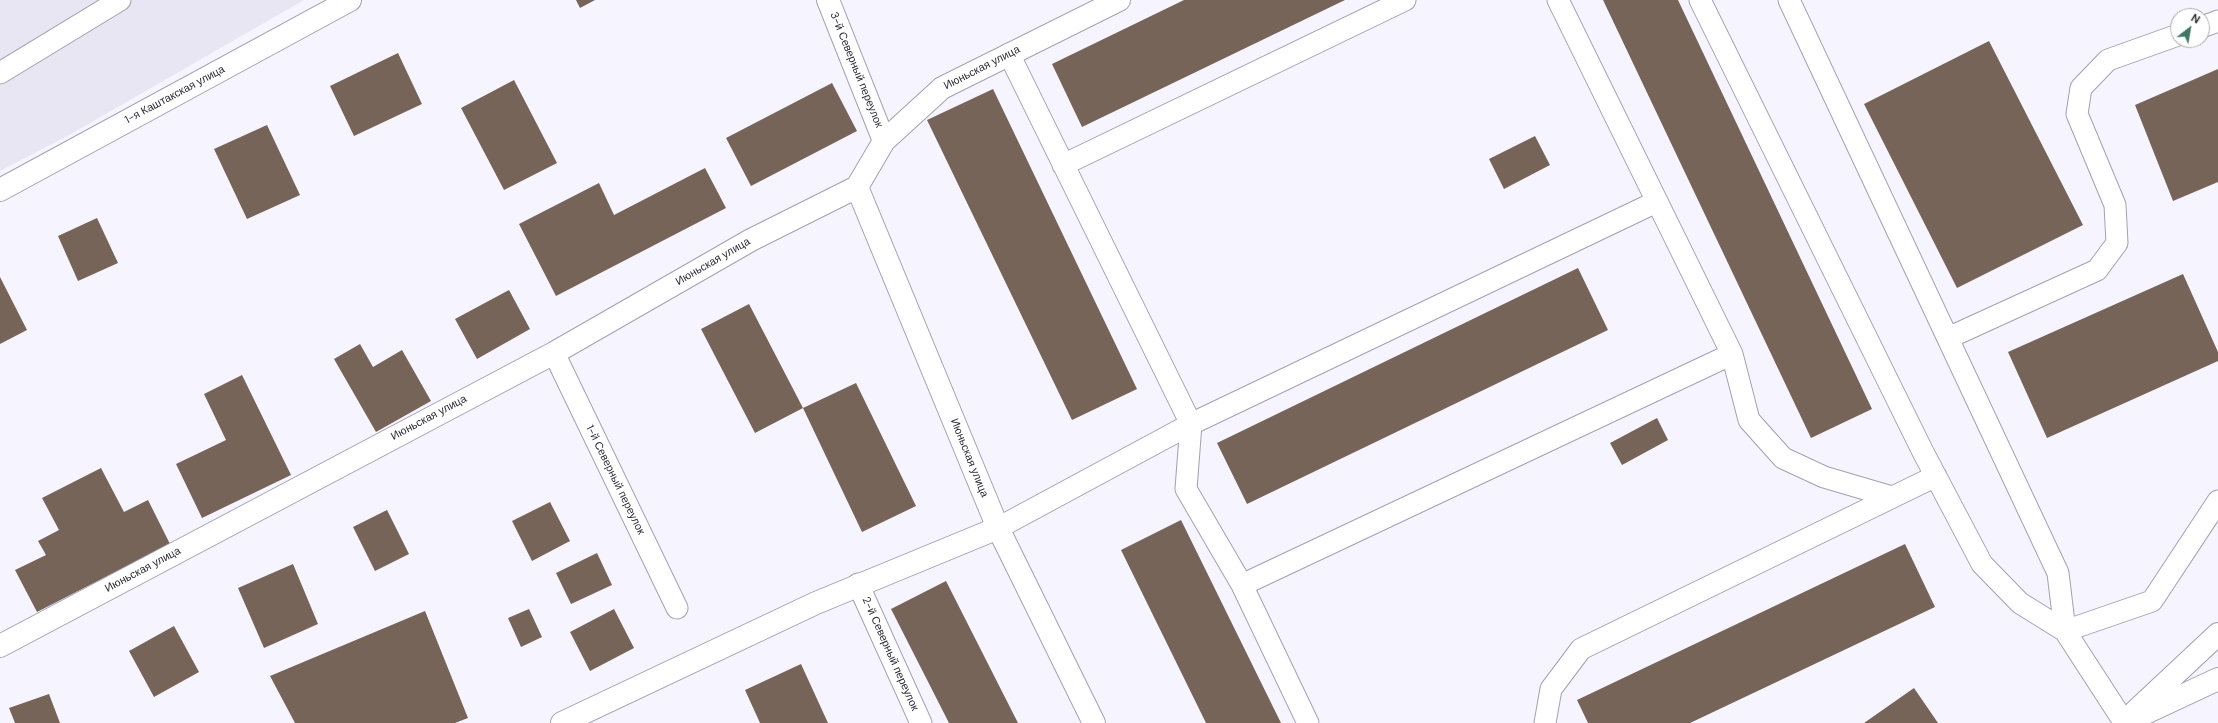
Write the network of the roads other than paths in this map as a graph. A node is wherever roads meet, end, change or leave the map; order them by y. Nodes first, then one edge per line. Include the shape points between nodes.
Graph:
1 (120, 0) edge
2 (350, 0) edge
3 (828, 0) edge
4 (1118, 0) edge
5 (1405, 0) edge
6 (1558, 0) edge
7 (1700, 0) edge
8 (1789, 0) edge
9 (2170, 38) edge
10 (1009, 54) junction
11 (0, 73) edge
12 (884, 141) junction
13 (1063, 164) junction
14 (857, 187) junction
15 (0, 190) edge
16 (1656, 202) junction
17 (1948, 338) junction
18 (554, 352) junction
19 (1732, 354) junction
20 (1191, 424) junction
21 (1936, 476) junction
22 (1892, 497) junction
23 (2218, 501) edge
24 (998, 528) junction
25 (858, 584) junction
26 (1242, 585) junction
27 (677, 608) dead end
28 (2065, 632) junction
29 (2218, 634) edge
30 (0, 646) edge
31 (2218, 679) edge
32 (564, 723) edge
33 (921, 723) edge
34 (1094, 723) edge
35 (1308, 723) edge
36 (1545, 723) edge
37 (2124, 723) edge

1 - 11 lane
2 - 15 street, 1-я Каштакская улица
3 - 12 street, 3-й Северный переулок
4 - 10 street, Июньская улица
5 - 13 lane
6 - 16 lane
7 - 21 lane
8 - 17 lane
9 - 17 lane via 2108,60 2081,88 2077,114 2116,205 2117,243 2097,270
10 - 12 street, Июньская улица via 942,88
10 - 13 lane
12 - 14 street, Июньская улица
13 - 20 lane
14 - 18 street, Июньская улица via 751,240
14 - 24 street, Июньская улица
16 - 19 lane
16 - 20 lane
17 - 28 lane via 2058,573
18 - 27 lane, 1-й Северный переулок
18 - 30 street, Июньская улица
19 - 22 lane via 1750,420 1783,458 1824,477
19 - 26 lane
20 - 24 lane
20 - 26 lane via 1186,490
21 - 22 lane
21 - 28 lane via 1982,564 2020,603
22 - 36 lane via 1581,649 1551,689
23 - 28 lane via 2152,601
24 - 25 street
24 - 34 street, Июньская улица
25 - 32 street via 714,649
25 - 33 lane, 2-й Северный переулок
26 - 35 lane
28 - 37 lane
29 - 37 street
31 - 37 street

